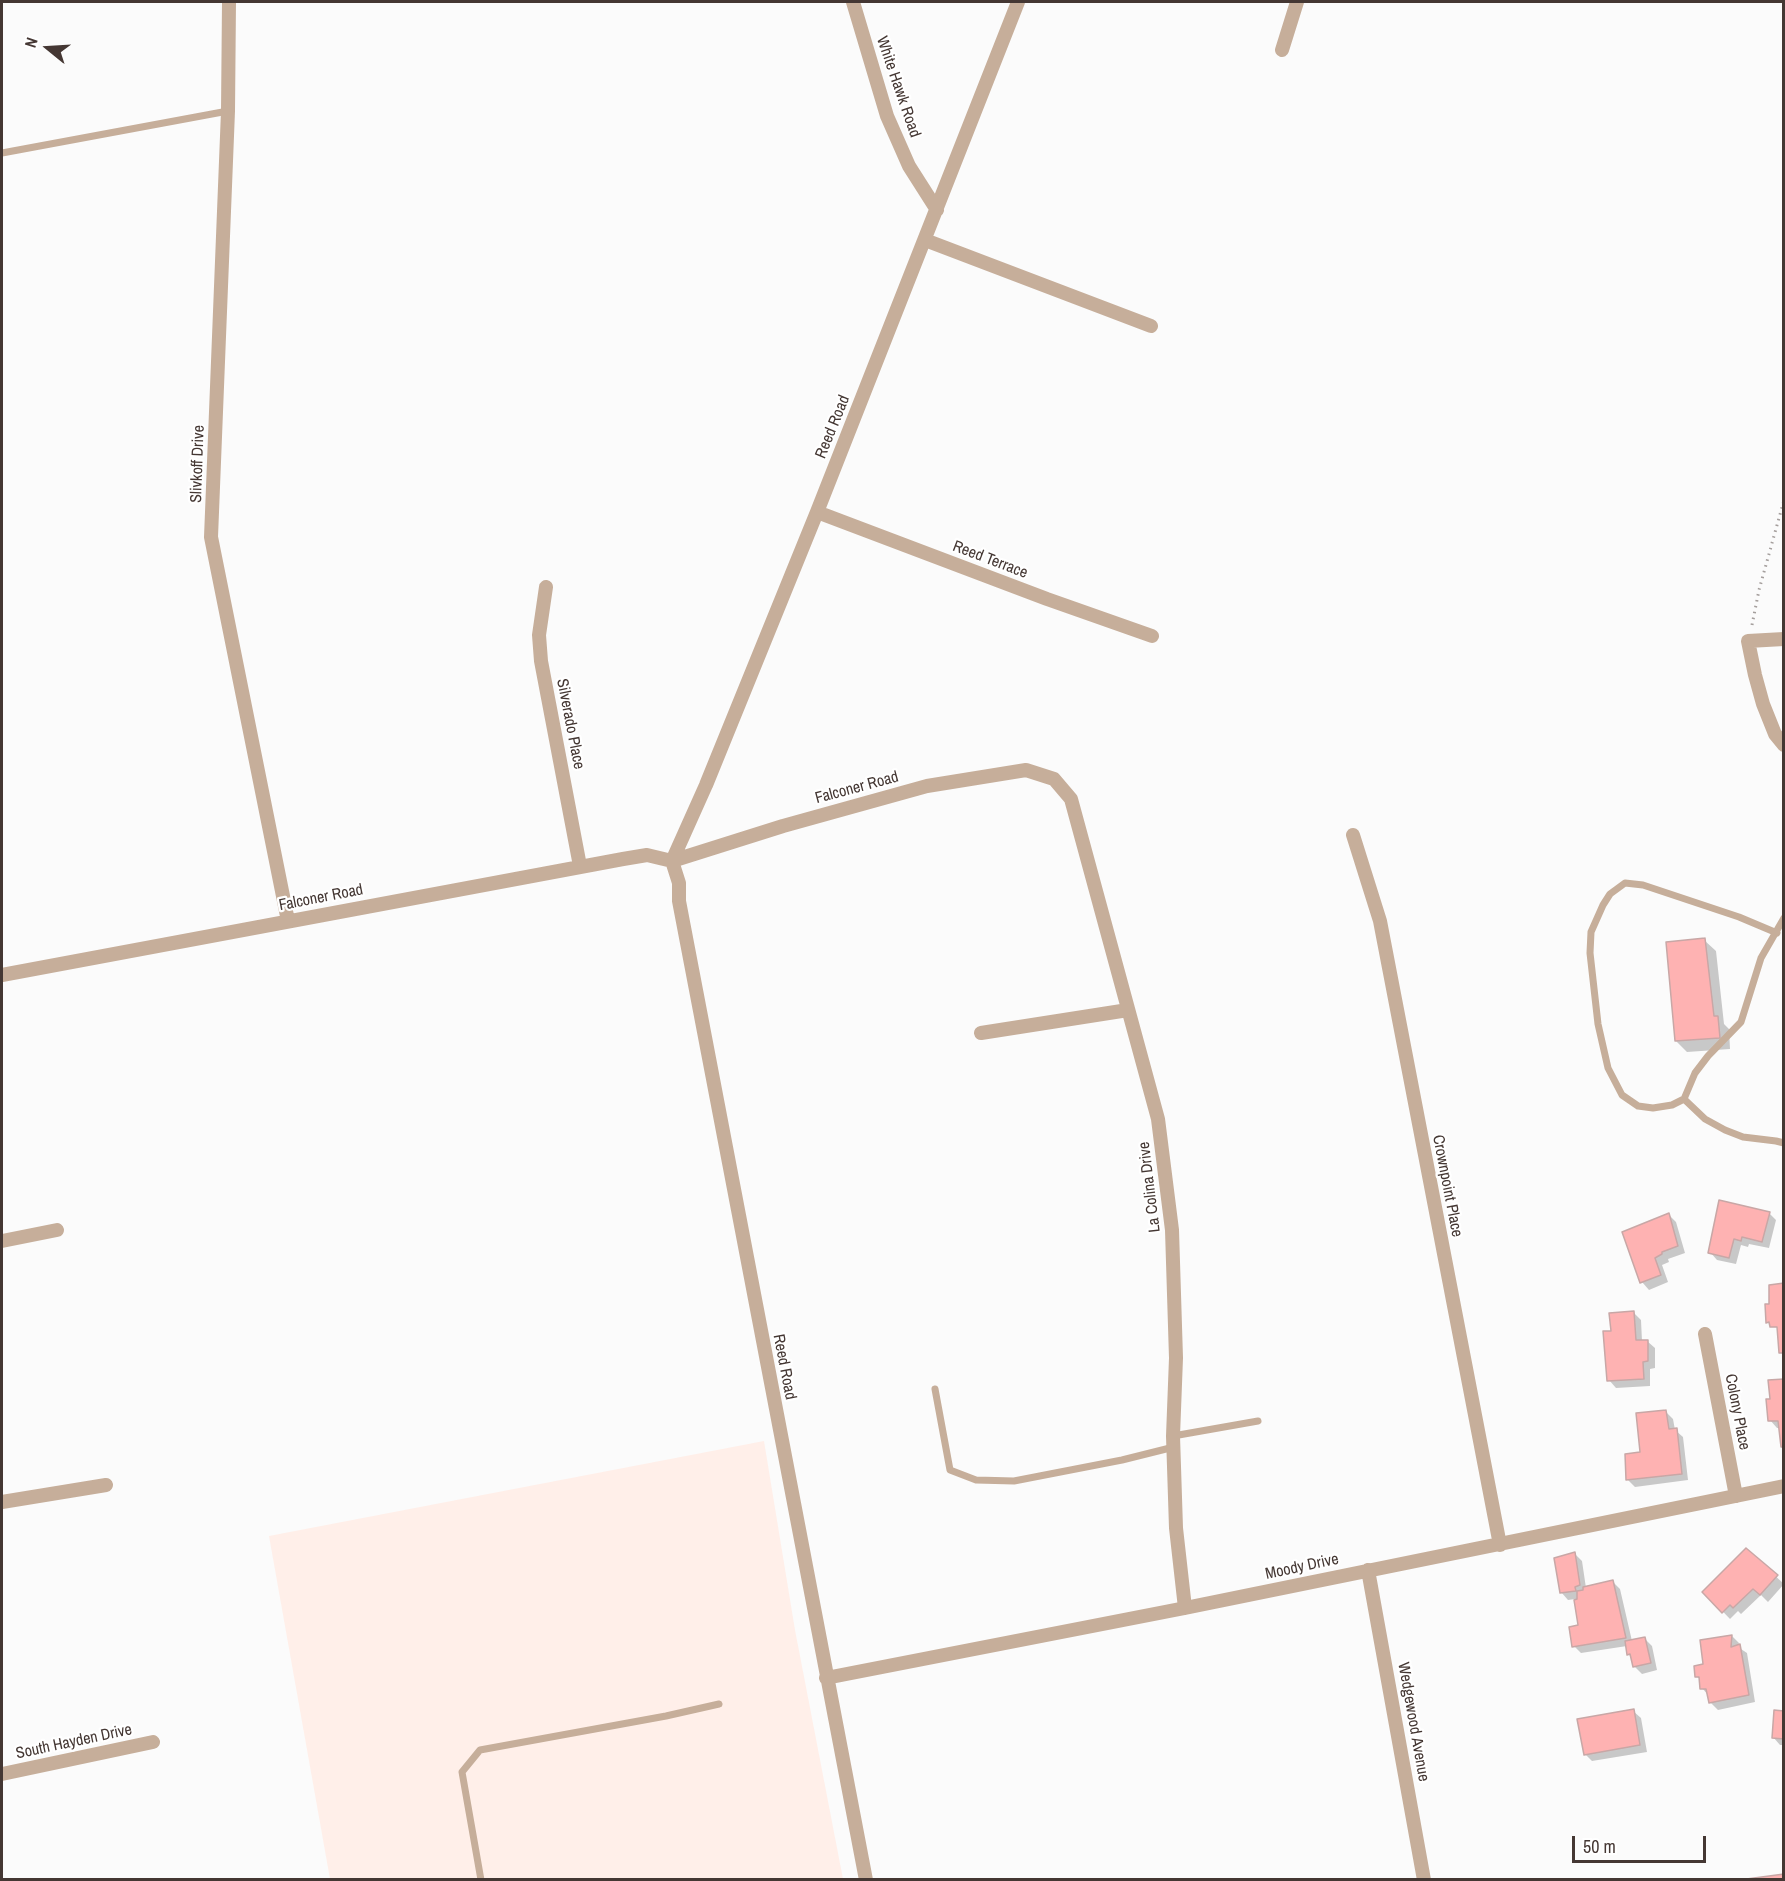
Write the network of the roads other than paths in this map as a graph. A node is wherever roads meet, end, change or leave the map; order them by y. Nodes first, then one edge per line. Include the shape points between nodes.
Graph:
1 (230, 2) edge
2 (853, 2) edge
3 (1018, 2) edge
4 (1297, 2) edge
5 (1282, 50) dead end
6 (228, 111) junction
7 (2, 153) edge
8 (937, 210) junction
9 (926, 240) junction
10 (1151, 326) dead end
11 (817, 512) junction
12 (546, 587) dead end
13 (1152, 636) dead end
14 (1784, 639) edge
15 (1784, 745) edge
16 (1054, 779) joint
17 (1353, 835) dead end
18 (672, 861) junction
19 (580, 866) junction
20 (1784, 918) edge
21 (288, 921) junction
22 (1777, 933) junction
23 (2, 975) edge
24 (1128, 1010) junction
25 (981, 1033) dead end
26 (1684, 1099) junction
27 (1784, 1143) edge
28 (57, 1230) dead end
29 (2, 1240) edge
30 (1705, 1334) dead end
31 (935, 1389) dead end
32 (1258, 1421) dead end
33 (1173, 1442) junction
34 (106, 1485) dead end
35 (1784, 1486) edge
36 (1736, 1496) junction
37 (2, 1502) edge
38 (1500, 1545) junction
39 (1368, 1570) junction
40 (1185, 1608) junction
41 (826, 1678) junction
42 (719, 1704) dead end
43 (153, 1742) dead end
44 (2, 1774) edge
45 (481, 1880) edge
46 (866, 1880) edge
47 (1425, 1880) edge

1 - 6 street, Slivkoff Drive
2 - 8 street, White Hawk Road via 887,116 909,166
3 - 8 street, Reed Road
4 - 5 street
6 - 7 lane
6 - 21 street, Slivkoff Drive via 211,537
8 - 9 street, Reed Road
9 - 10 street
9 - 11 street, Reed Road
11 - 13 street, Reed Terrace
11 - 18 street, Reed Road
12 - 19 street, Silverado Place via 539,635 541,661
14 - 15 street via 1748,641 1763,704
16 - 18 street, Falconer Road via 1026,770 927,786
16 - 24 street, La Colina Drive via 1071,799
17 - 38 street, Crownpoint Place via 1380,921
18 - 19 street, Falconer Road via 647,855
18 - 41 street, Reed Road
19 - 21 street, Falconer Road
20 - 22 lane
21 - 23 street, Falconer Road
22 - 26 lane via 1761,958 1741,1022 1695,1073
22 - 26 lane via 1643,885 1625,883 1603,905 1591,932 1590,954 1598,1024 1608,1068 1622,1095 1638,1106 1653,1108
24 - 25 street
24 - 33 street, La Colina Drive via 1158,1119 1172,1230 1176,1358
26 - 27 lane via 1705,1119 1725,1130
28 - 29 street
30 - 36 street, Colony Place
31 - 33 lane via 950,1470 976,1480 1014,1481 1122,1460
32 - 33 lane
33 - 40 street, La Colina Drive via 1176,1528
34 - 37 street
35 - 36 street, Moody Drive
36 - 38 street, Moody Drive
38 - 39 street, Moody Drive
39 - 40 street, Moody Drive
39 - 47 street, Wedgewood Avenue
40 - 41 street, Moody Drive
41 - 46 street, Reed Road
42 - 45 lane via 480,1750 462,1772
43 - 44 street, South Hayden Drive

